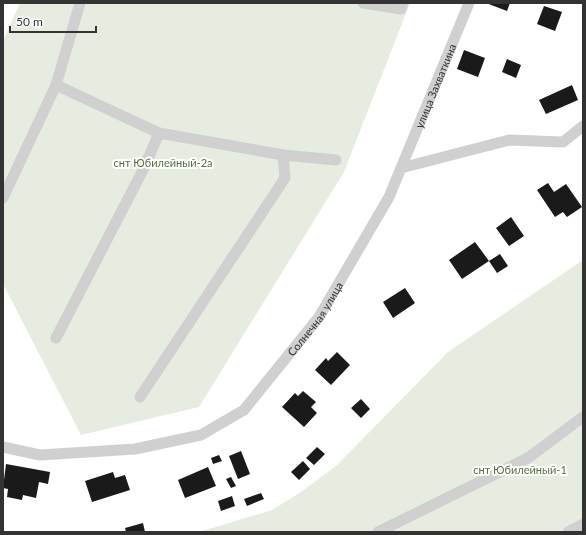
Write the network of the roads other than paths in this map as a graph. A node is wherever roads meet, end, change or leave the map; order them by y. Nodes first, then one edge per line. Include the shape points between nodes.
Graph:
1 (80, 3) edge
2 (363, 3) edge
3 (403, 3) edge
4 (469, 3) edge
5 (56, 85) junction
6 (583, 126) edge
7 (159, 133) junction
8 (283, 155) junction
9 (336, 160) dead end
10 (401, 168) junction
11 (3, 198) edge
12 (56, 338) dead end
13 (140, 397) dead end
14 (583, 418) edge
15 (3, 447) edge
16 (583, 524) edge
17 (378, 532) edge
18 (568, 532) edge

1 - 5 street
2 - 3 street via 400,9
4 - 10 street, улица Захваткина
5 - 7 street
5 - 11 street
6 - 10 street via 563,142 509,140
7 - 8 street
7 - 12 street via 144,168
8 - 9 street
8 - 13 street via 285,178
10 - 15 street, Солнечная улица via 389,197 319,317 244,410 201,435 134,449 40,455
14 - 17 street via 528,458
16 - 18 street

